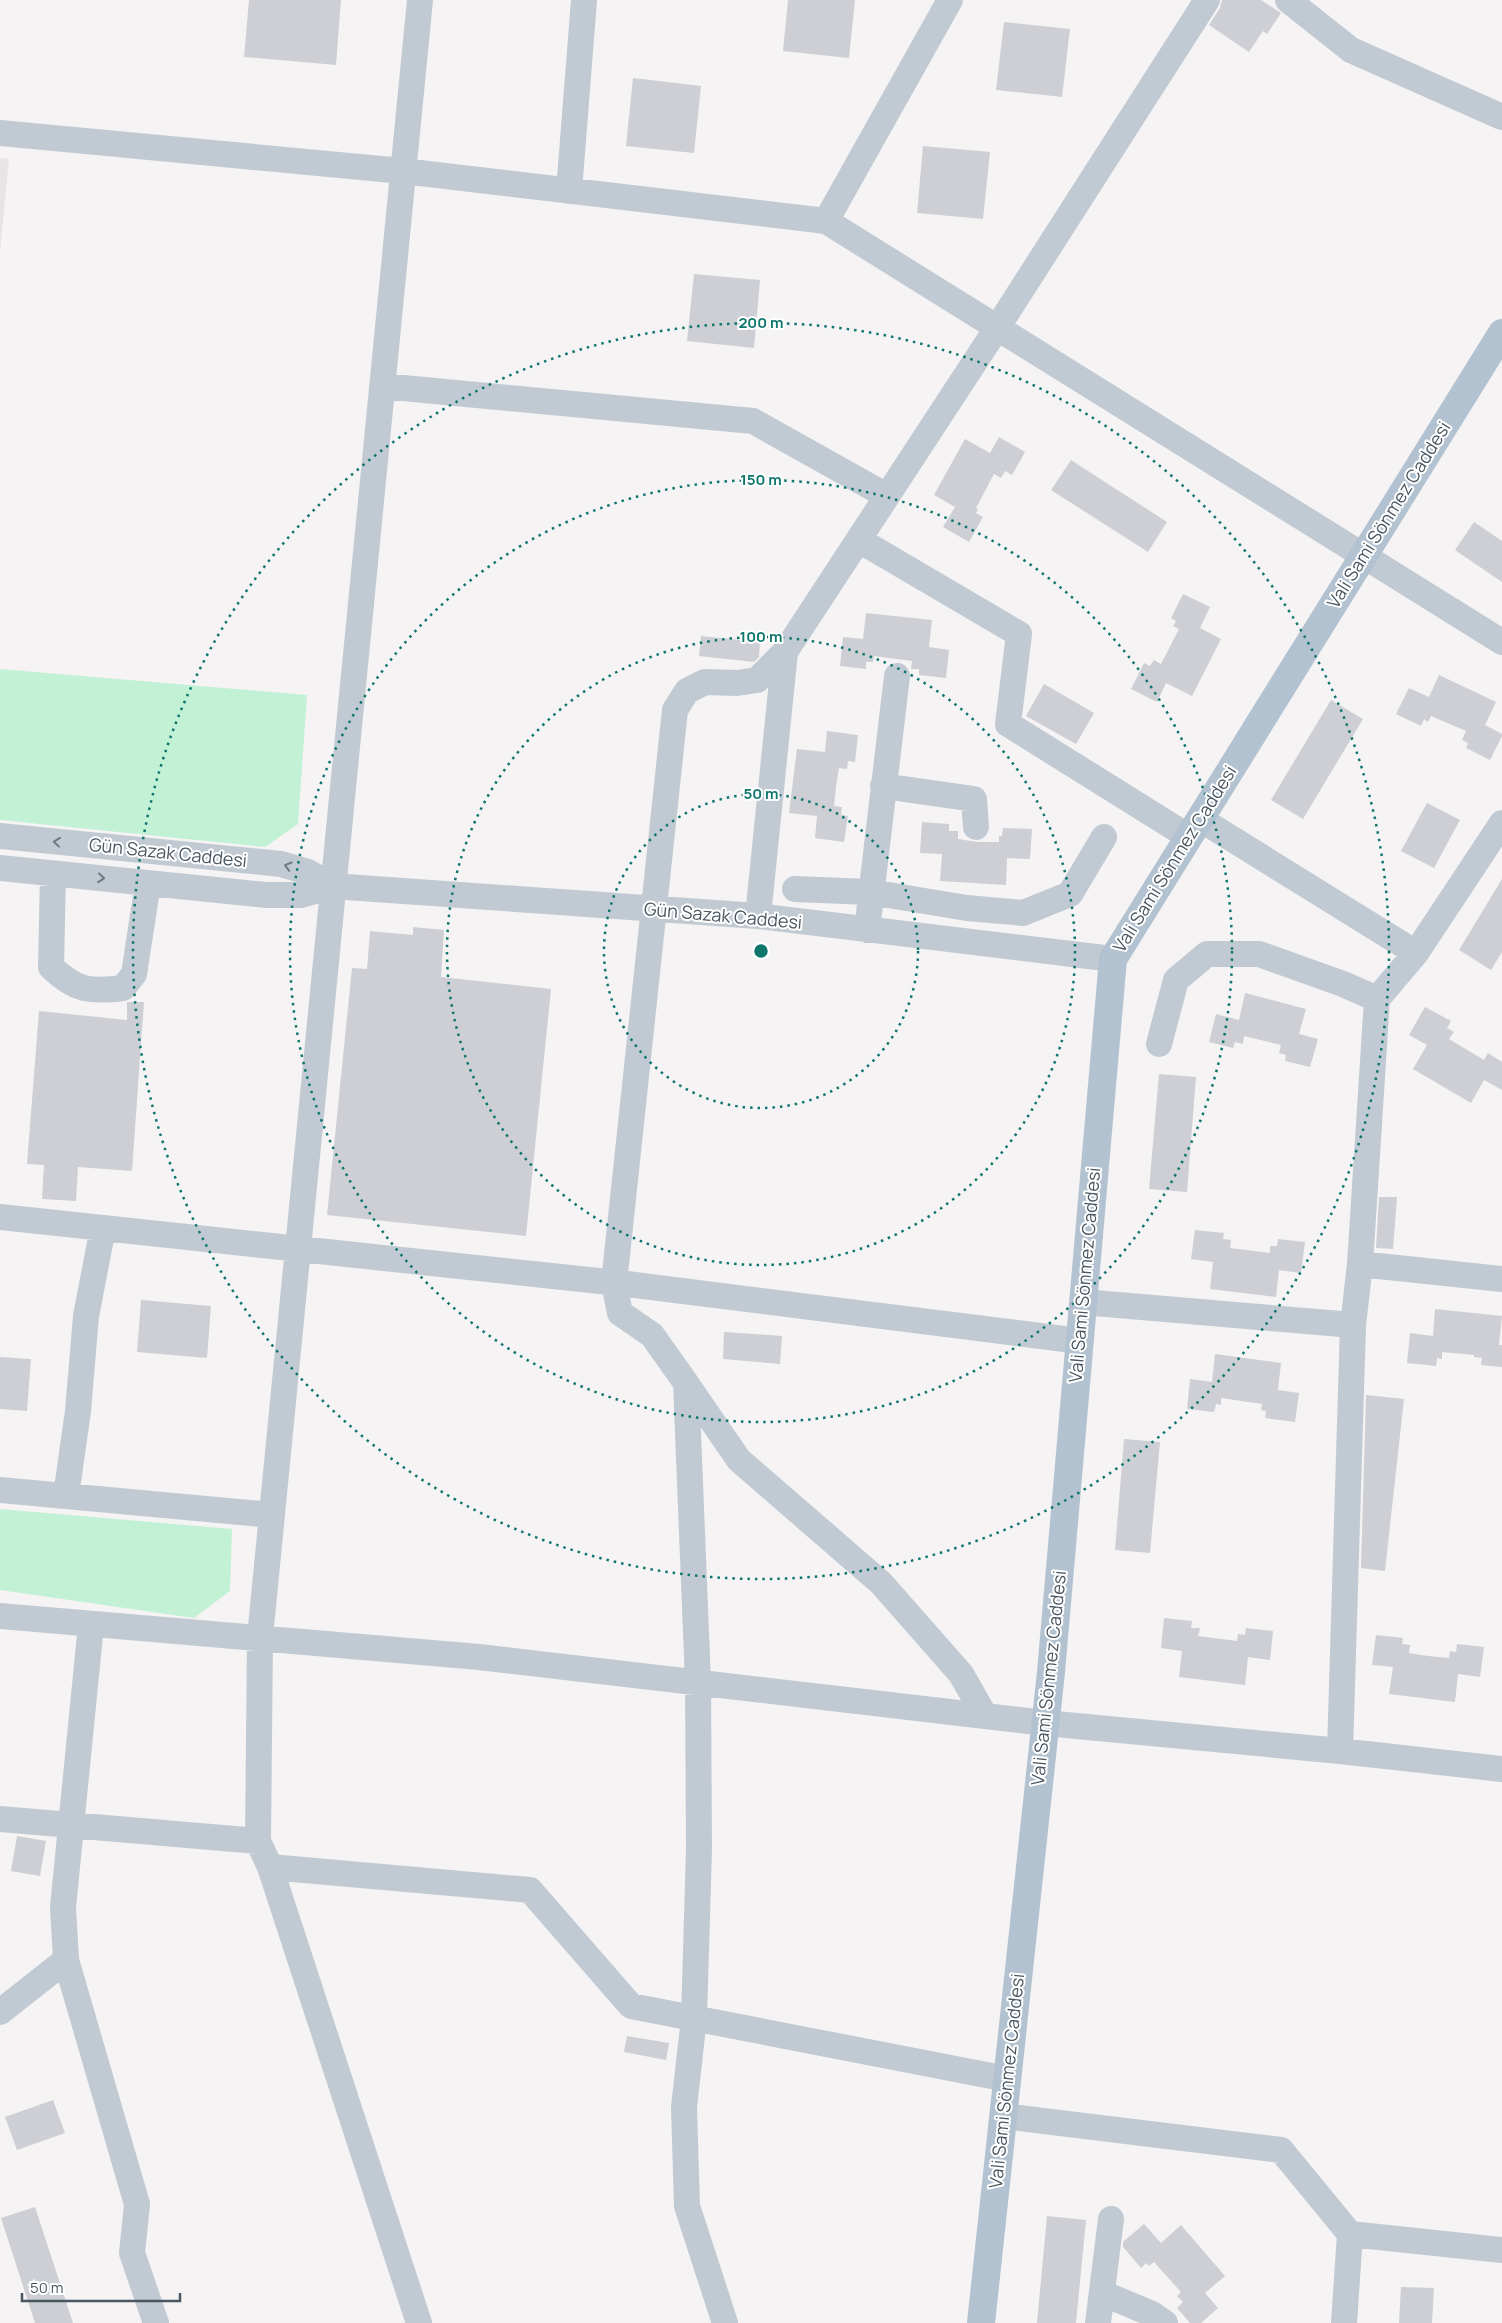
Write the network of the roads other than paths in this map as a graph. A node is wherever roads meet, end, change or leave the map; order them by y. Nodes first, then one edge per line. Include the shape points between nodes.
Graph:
1 (420, 0) edge
2 (584, 0) edge
3 (950, 0) edge
4 (1207, 0) edge
5 (1288, 0) edge
6 (1502, 117) edge
7 (0, 133) edge
8 (403, 171) junction
9 (569, 190) junction
10 (826, 221) junction
11 (998, 328) junction
12 (1502, 333) edge
13 (382, 386) junction
14 (887, 496) junction
15 (859, 540) junction
16 (1363, 556) junction
17 (1502, 642) edge
18 (785, 652) junction
19 (897, 676) dead end
20 (883, 786) junction
21 (1502, 823) edge
22 (976, 827) dead end
23 (1194, 828) junction
24 (0, 836) edge
25 (1104, 837) dead end
26 (0, 868) edge
27 (53, 874) junction
28 (148, 883) junction
29 (332, 886) junction
30 (794, 888) dead end
31 (870, 892) junction
32 (655, 910) junction
33 (758, 916) junction
34 (867, 930) junction
35 (1416, 954) junction
36 (1113, 958) junction
37 (1377, 999) junction
38 (1159, 1044) dead end
39 (0, 1216) edge
40 (103, 1228) junction
41 (298, 1250) junction
42 (1360, 1264) junction
43 (1502, 1279) edge
44 (614, 1283) junction
45 (1083, 1302) junction
46 (1353, 1325) junction
47 (1080, 1340) junction
48 (686, 1383) junction
49 (0, 1490) edge
50 (66, 1496) junction
51 (272, 1515) junction
52 (0, 1616) edge
53 (91, 1625) junction
54 (260, 1637) junction
55 (698, 1682) junction
56 (985, 1716) junction
57 (1045, 1723) junction
58 (1340, 1751) junction
59 (1502, 1770) edge
60 (0, 1819) edge
61 (70, 1825) junction
62 (258, 1841) junction
63 (270, 1867) junction
64 (66, 1960) junction
65 (0, 2012) edge
66 (694, 2018) junction
67 (1007, 2079) junction
68 (1003, 2116) junction
69 (1111, 2218) dead end
70 (1350, 2234) junction
71 (1502, 2250) edge
72 (1102, 2293) junction
73 (156, 2323) edge
74 (419, 2323) edge
75 (725, 2323) edge
76 (981, 2323) edge
77 (1098, 2323) edge
78 (1165, 2323) edge
79 (1344, 2323) edge

1 - 8 street
2 - 9 street
3 - 10 street
4 - 11 street
5 - 6 street via 1351,50
7 - 8 street
8 - 9 street
8 - 13 street
9 - 10 street
10 - 11 street
11 - 14 street
11 - 16 street
12 - 16 main road, Vali Sami Sönmez Caddesi
13 - 14 street via 753,421
13 - 29 street
14 - 15 street
15 - 18 street
15 - 23 street via 1019,634 1008,724
16 - 17 street
16 - 23 main road, Vali Sami Sönmez Caddesi
18 - 32 street via 758,680 705,682 687,691 675,710
18 - 33 street
19 - 20 street
20 - 22 street via 974,799
20 - 31 street
21 - 35 street
23 - 35 street
23 - 36 main road, Vali Sami Sönmez Caddesi
29 -> 24 street, Gün Sazak Caddesi via 308,872 281,864
25 - 31 street via 1070,894 1023,913 967,908
26 - 27 street, Gün Sazak Caddesi
27 -> 28 street, Gün Sazak Caddesi
27 - 28 street via 51,967 67,983 96,991 123,988 134,974
28 - 29 street, Gün Sazak Caddesi via 266,895 301,895
29 - 32 street, Gün Sazak Caddesi
29 - 41 street
30 - 31 street
31 - 34 street
32 - 33 street, Gün Sazak Caddesi
32 - 44 street
33 - 34 street, Gün Sazak Caddesi
34 - 36 street, Gün Sazak Caddesi
35 - 37 street
36 - 45 main road, Vali Sami Sönmez Caddesi
37 - 38 street via 1259,954 1207,954 1176,980
37 - 42 street
39 - 40 street
40 - 41 street
40 - 50 street via 86,1316 78,1411
41 - 44 street
41 - 51 street
42 - 43 street
42 - 46 street
44 - 47 street
44 - 48 street via 620,1313 652,1335
45 - 46 street
45 - 47 main road, Vali Sami Sönmez Caddesi
46 - 58 street
47 - 57 main road, Vali Sami Sönmez Caddesi
48 - 55 street
48 - 56 street via 739,1460 881,1583 961,1674
49 - 50 street
50 - 51 street
51 - 54 street
52 - 53 street
53 - 54 street
53 - 61 street
54 - 55 street
54 - 62 street
55 - 56 street
55 - 66 street via 700,1849
56 - 57 street
57 - 58 street
57 - 67 main road, Vali Sami Sönmez Caddesi
58 - 59 street
60 - 61 street
61 - 62 street
61 - 64 street via 63,1907
62 - 63 street
63 - 66 street via 530,1890 631,2006
63 - 74 street
64 - 65 street
64 - 73 street via 137,2204 132,2253
66 - 67 street
66 - 75 street via 684,2108 687,2206
67 - 68 main road, Vali Sami Sönmez Caddesi
68 - 70 street via 1281,2150
68 - 76 main road, Vali Sami Sönmez Caddesi
69 - 72 street
70 - 71 street
70 - 79 street
72 - 77 street
72 - 78 street via 1152,2314

